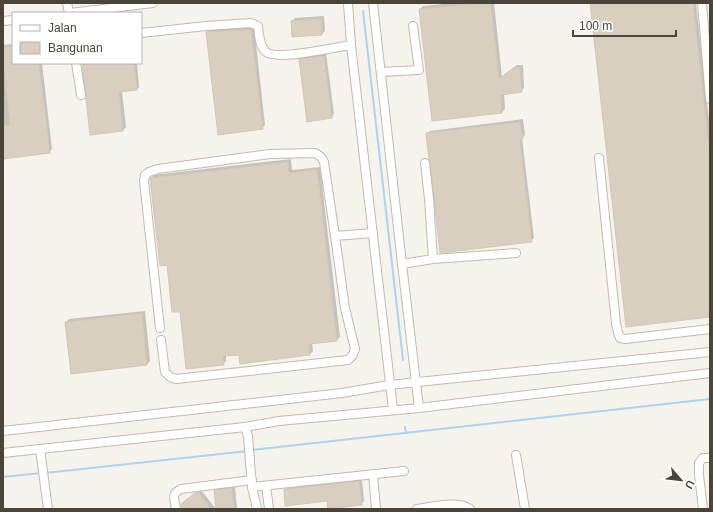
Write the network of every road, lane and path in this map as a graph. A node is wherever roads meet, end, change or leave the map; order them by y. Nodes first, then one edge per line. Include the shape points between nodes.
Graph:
1 (153, 3) edge
2 (348, 3) edge
3 (374, 3) edge
4 (702, 3) edge
5 (122, 5) edge
6 (76, 12) edge
7 (413, 26) dead end
8 (142, 33) edge
9 (351, 45) junction
10 (76, 64) edge
11 (381, 72) junction
12 (81, 95) dead end
13 (710, 99) edge
14 (598, 158) dead end
15 (425, 163) dead end
16 (373, 233) junction
17 (335, 236) junction
18 (516, 253) dead end
19 (433, 259) junction
20 (402, 264) junction
21 (160, 328) dead end
22 (710, 329) edge
23 (162, 340) dead end
24 (710, 352) edge
25 (710, 372) edge
26 (417, 383) junction
27 (389, 385) junction
28 (419, 408) junction
29 (393, 409) junction
30 (245, 427) junction
31 (3, 431) edge
32 (40, 449) junction
33 (3, 453) edge
34 (516, 455) dead end
35 (710, 458) edge
36 (404, 471) dead end
37 (373, 474) junction
38 (252, 484) junction
39 (266, 486) junction
40 (48, 509) edge
41 (176, 509) edge
42 (257, 509) edge
43 (269, 509) edge
44 (376, 509) edge
45 (417, 509) edge
46 (470, 509) edge
47 (525, 509) edge
48 (703, 509) edge

1 - 5 street
2 - 9 street
3 - 11 street
4 - 13 street
5 - 6 street
7 - 11 street via 419,70
8 - 9 street via 251,23 258,26 260,43 265,52 271,54 292,55
9 - 16 street
10 - 12 street
11 - 20 street
14 - 22 street via 616,323 620,338
15 - 19 street
16 - 17 street
16 - 27 street
17 - 21 street via 324,162 315,153 270,154 149,172 145,175 144,181
17 - 23 street via 355,349 348,360 176,379 166,372
18 - 19 street
19 - 20 street
20 - 26 street
24 - 26 street
25 - 28 street
26 - 27 street
26 - 28 street
27 - 29 street
27 - 31 street via 342,393
28 - 29 street
29 - 30 street
30 - 32 street
30 - 38 street
32 - 33 street
32 - 40 street
34 - 47 street
35 - 48 street via 703,458 699,463
36 - 37 street
37 - 39 street
37 - 44 street
38 - 39 street
38 - 41 street via 181,489 175,493
38 - 42 street
39 - 43 street
45 - 46 street via 456,504

